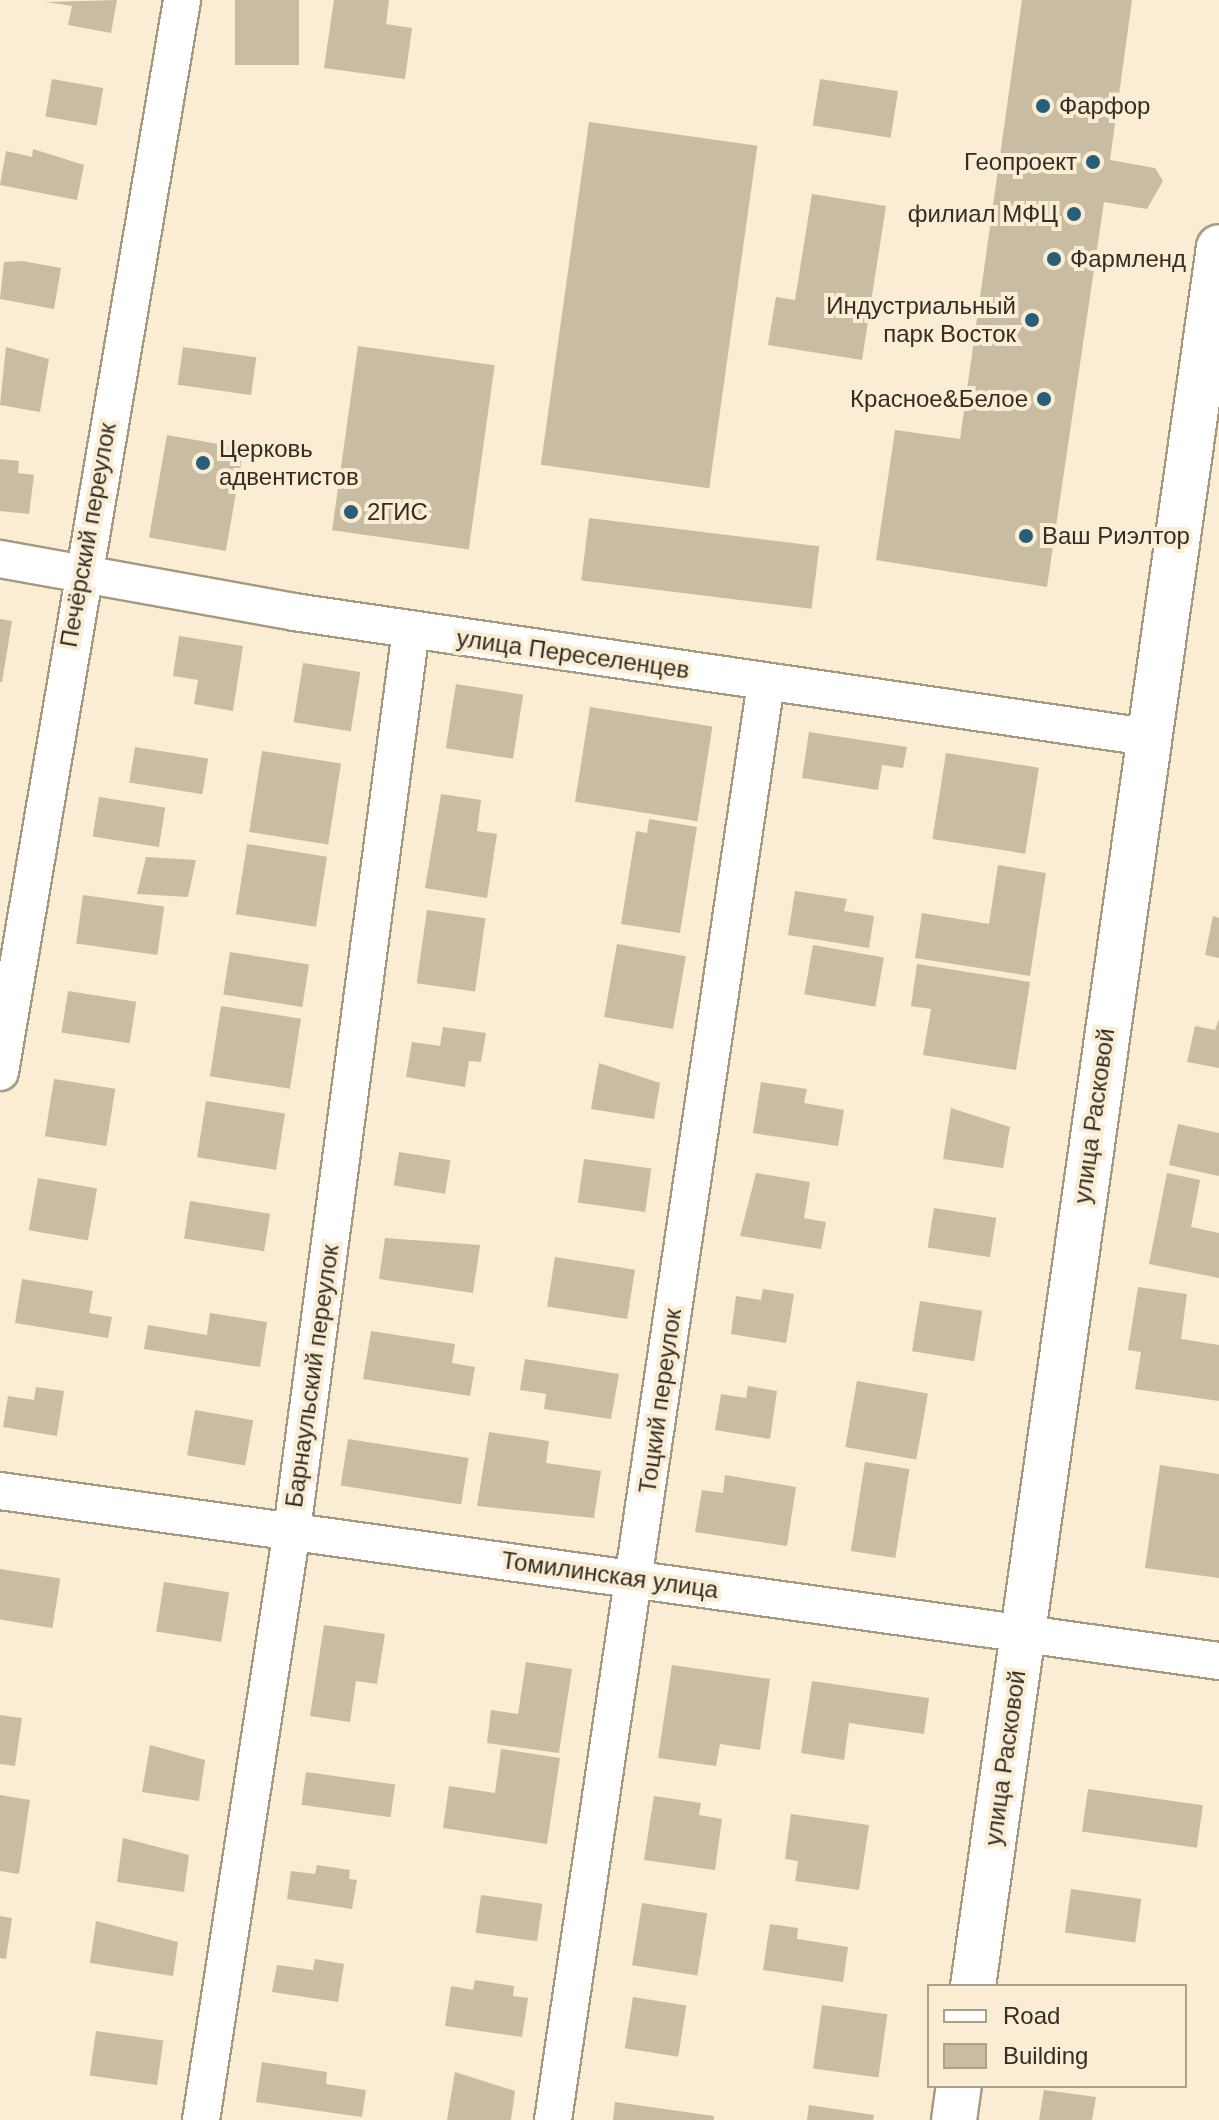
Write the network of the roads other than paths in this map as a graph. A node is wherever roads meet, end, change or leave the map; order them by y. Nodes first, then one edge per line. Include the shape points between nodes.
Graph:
1 (182, 0) edge
2 (1219, 247) edge
3 (0, 559) edge
4 (81, 575) junction
5 (411, 630) junction
6 (766, 682) junction
7 (1147, 737) junction
8 (0, 1072) edge
9 (0, 1491) edge
10 (292, 1530) junction
11 (634, 1578) junction
12 (1023, 1634) junction
13 (1219, 1661) edge
14 (973, 1984) edge
15 (959, 2088) edge
16 (201, 2120) edge
17 (553, 2120) edge
18 (954, 2120) edge

1 - 4 street, Печёрский переулок
2 - 7 street, улица Расковой
3 - 4 street, улица Переселенцев
4 - 5 street, улица Переселенцев
4 - 8 street, Печёрский переулок
5 - 6 street, улица Переселенцев
5 - 10 street, Барнаульский переулок
6 - 7 street, улица Переселенцев
6 - 11 street, Тоцкий переулок
7 - 12 street, улица Расковой
9 - 10 street, Томилинская улица
10 - 11 street, Томилинская улица
10 - 16 street, Барнаульский переулок
11 - 12 street, Томилинская улица
11 - 17 street, Тоцкий переулок
12 - 13 street, Томилинская улица
12 - 14 street, улица Расковой
15 - 18 street

